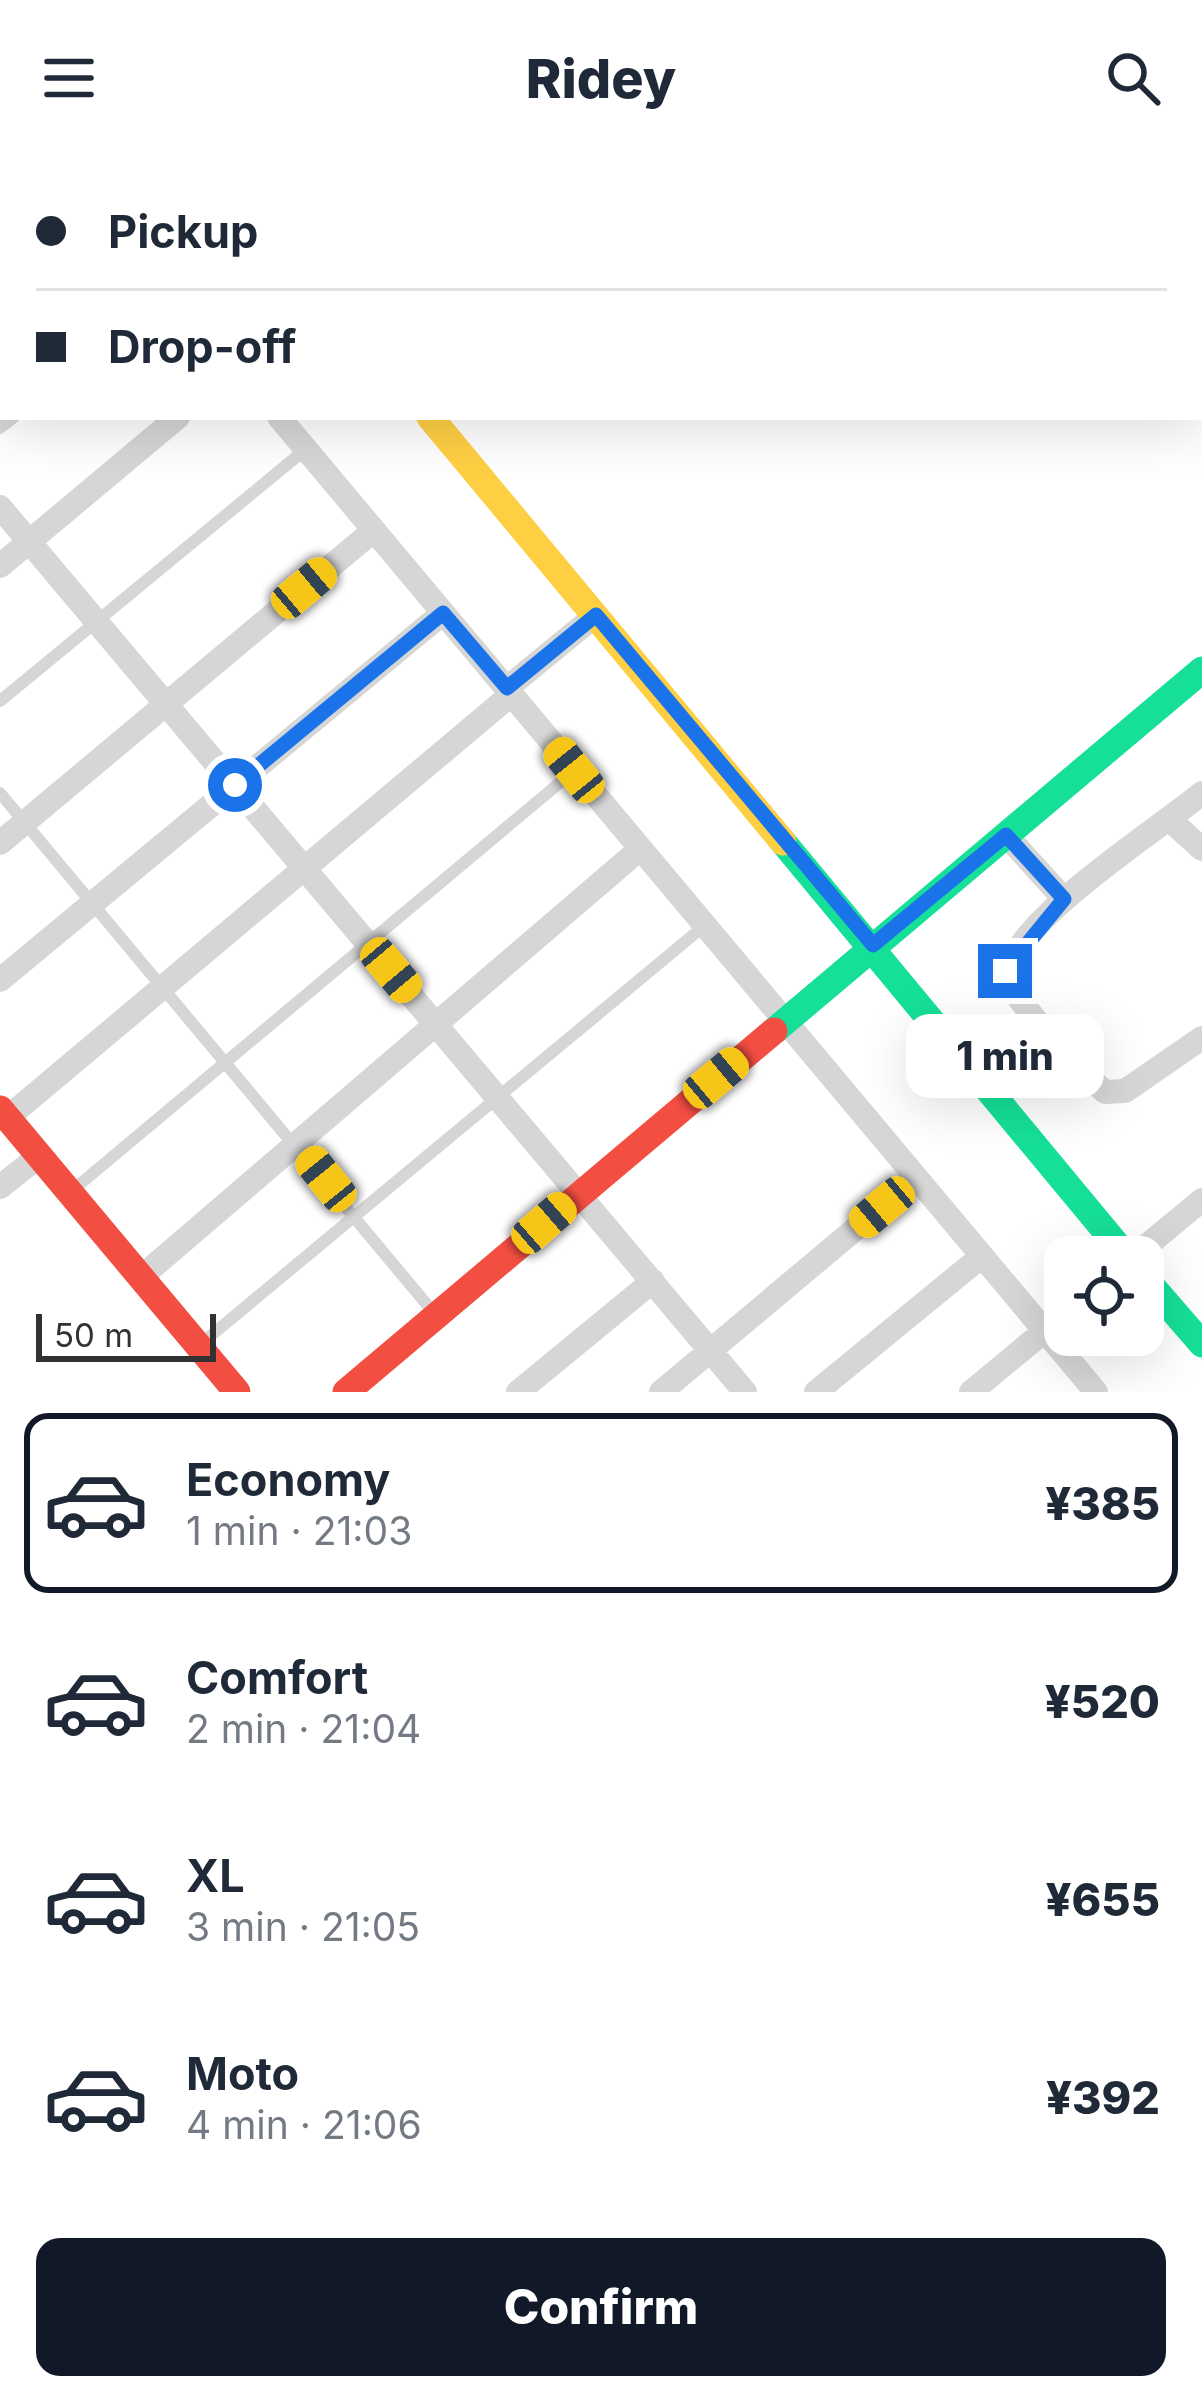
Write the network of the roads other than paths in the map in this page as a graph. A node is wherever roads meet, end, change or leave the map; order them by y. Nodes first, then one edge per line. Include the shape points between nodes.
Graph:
1 (173, 420) edge
2 (282, 420) edge
3 (433, 420) edge
4 (305, 449) junction
5 (0, 507) edge
6 (373, 530) junction
7 (29, 542) junction
8 (0, 566) edge
9 (443, 613) junction
10 (596, 615) junction
11 (96, 621) junction
12 (1202, 670) edge
13 (510, 691) junction
14 (0, 701) edge
15 (166, 704) junction
16 (574, 770) junction
17 (235, 785) junction
18 (0, 793) edge
19 (1202, 793) edge
20 (1171, 820) junction
21 (25, 823) junction
22 (1006, 835) junction
23 (0, 843) edge
24 (640, 849) junction
25 (1202, 849) edge
26 (305, 868) junction
27 (1064, 899) junction
28 (93, 903) junction
29 (704, 926) junction
30 (368, 943) junction
31 (873, 945) junction
32 (0, 980) edge
33 (164, 986) junction
34 (784, 1021) junction
35 (436, 1023) junction
36 (1202, 1038) edge
37 (227, 1061) junction
38 (499, 1096) junction
39 (4, 1113) edge
40 (297, 1142) junction
41 (39, 1156) junction
42 (916, 1178) junction
43 (0, 1187) edge
44 (580, 1192) junction
45 (70, 1193) junction
46 (1202, 1200) edge
47 (356, 1216) junction
48 (1113, 1236) edge
49 (1157, 1236) edge
50 (982, 1256) junction
51 (141, 1277) junction
52 (653, 1281) junction
53 (1164, 1300) edge
54 (437, 1316) junction
55 (1044, 1331) joint
56 (1202, 1344) edge
57 (199, 1346) junction
58 (711, 1350) junction
59 (1065, 1356) edge
60 (237, 1392) edge
61 (346, 1392) edge
62 (518, 1392) edge
63 (661, 1392) edge
64 (746, 1392) edge
65 (816, 1392) edge
66 (971, 1392) edge
67 (1096, 1392) edge

1 - 7 street
2 - 4 street
3 - 10 street
4 - 6 street
4 - 11 lane
5 - 7 street
6 - 9 street
6 - 15 street
7 - 8 street
7 - 11 street
9 - 13 street
9 - 17 street
10 - 13 street
10 - 31 street
11 - 14 lane
11 - 15 street
12 - 22 street
13 - 16 street
13 - 26 street
15 - 17 street
15 - 21 street
16 - 24 street
16 - 30 lane
17 - 26 street
17 - 28 street
18 - 21 lane
19 - 20 street
20 - 25 street
20 - 27 street
21 - 23 street
21 - 28 lane
22 - 27 street
22 - 31 street
24 - 29 street
24 - 35 street
26 - 30 street
26 - 33 street
27 - 36 street via 1008,962 1005,980 1057,1048 1114,1094
28 - 32 street
28 - 33 lane
29 - 34 street
29 - 38 lane
30 - 35 street
30 - 37 lane
31 - 34 street
31 - 48 street
33 - 37 lane
33 - 39 street
34 - 42 street
34 - 44 street
35 - 38 street
35 - 40 street
37 - 40 lane
37 - 45 lane
38 - 44 street
38 - 47 lane
39 - 41 street
40 - 47 lane
40 - 51 street
41 - 43 street
41 - 45 street
42 - 50 street
42 - 58 street
44 - 52 street
44 - 54 street
45 - 51 street
46 - 49 street
47 - 54 lane
47 - 57 lane
50 - 55 street
50 - 65 street
51 - 57 street
52 - 58 street
52 - 62 street
53 - 56 street
54 - 61 street
55 - 66 street
57 - 60 street
58 - 63 street
58 - 64 street
59 - 67 street

